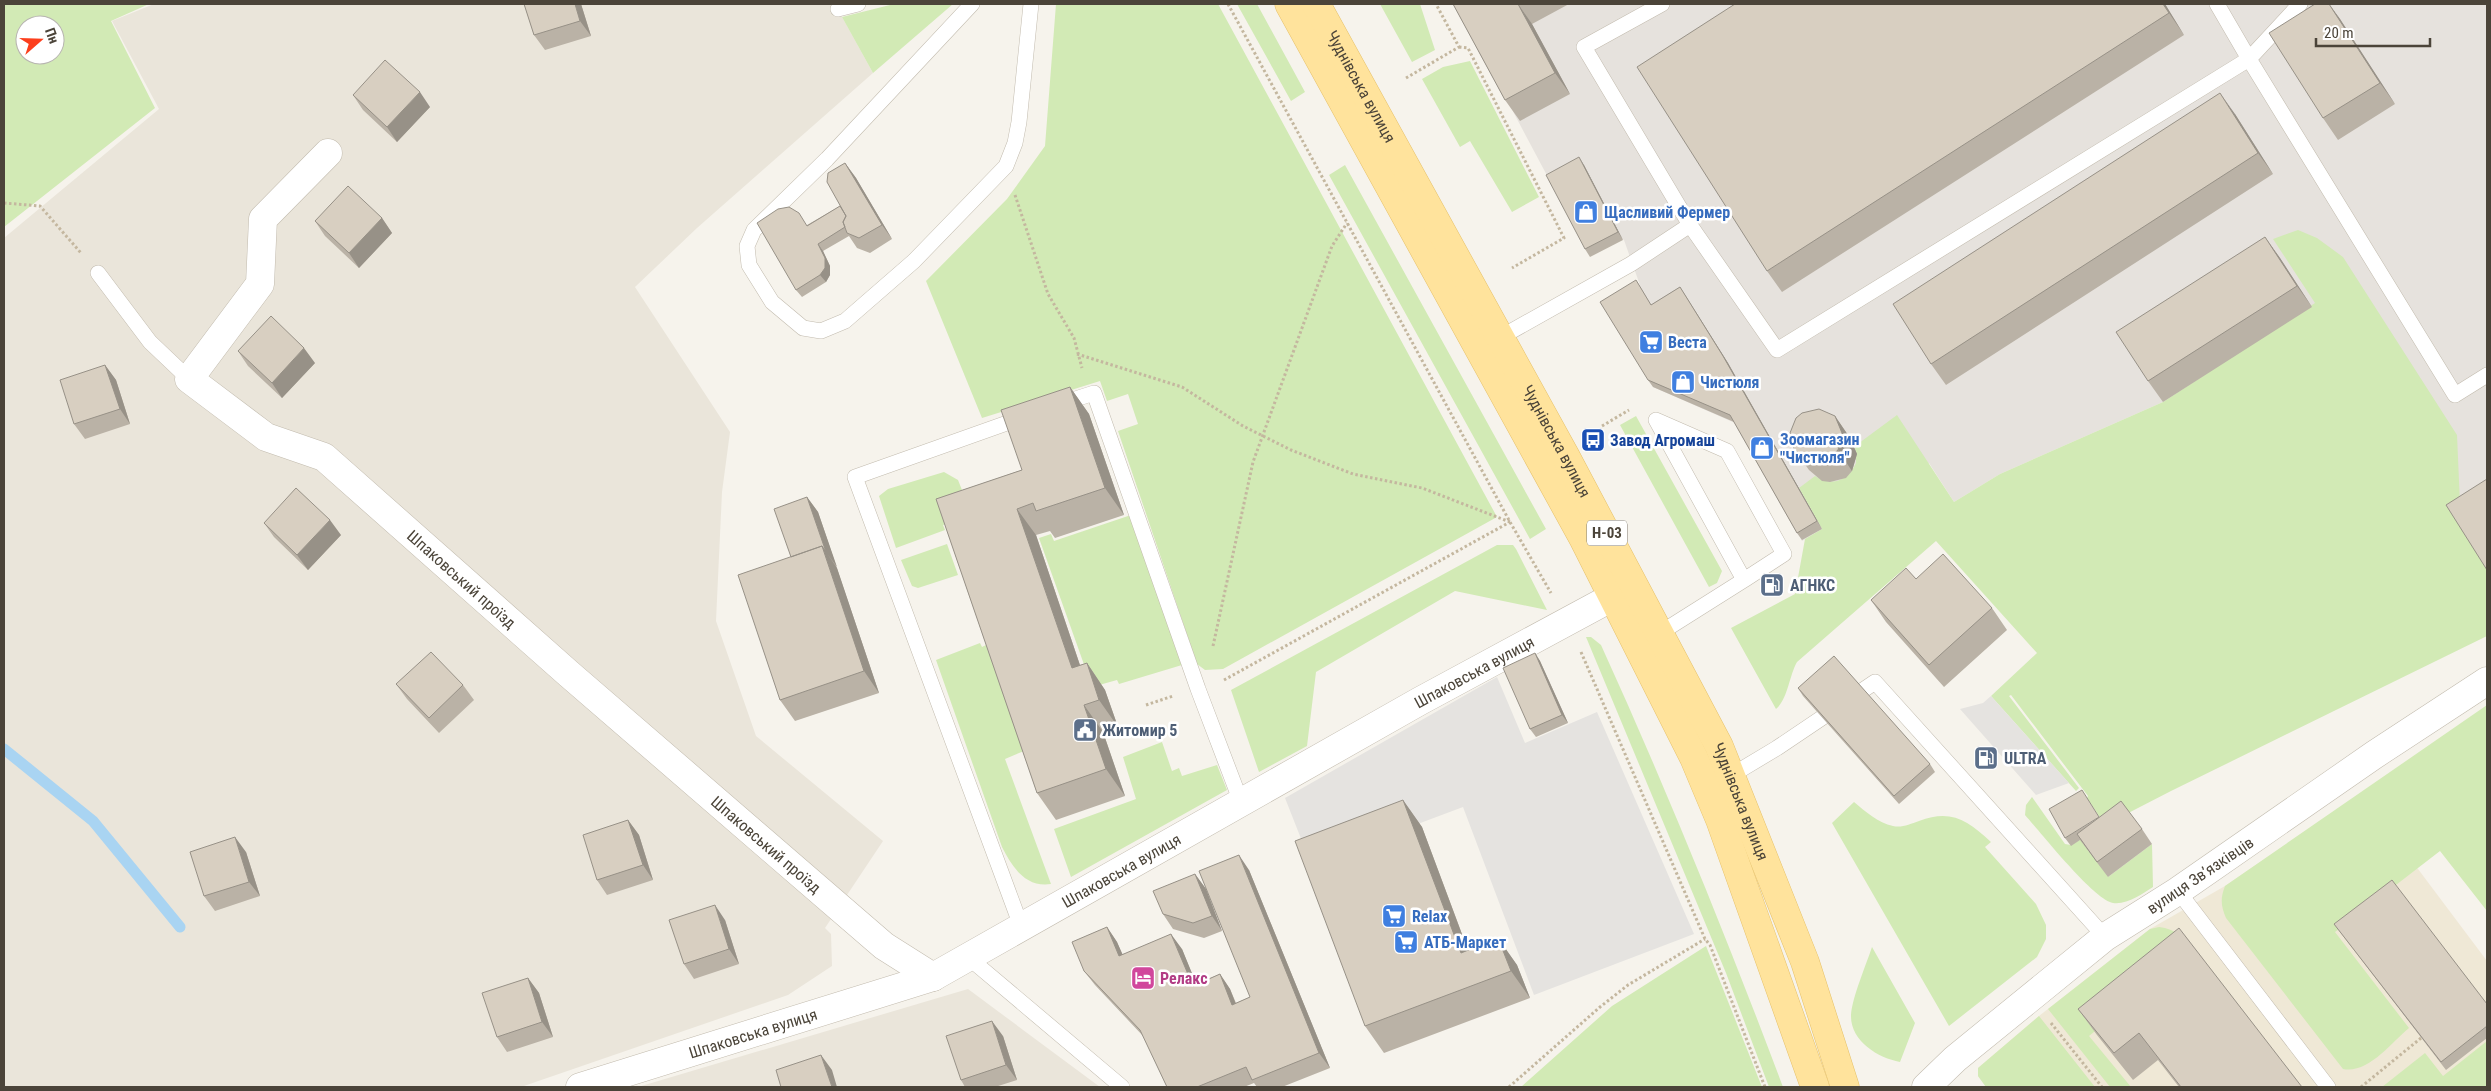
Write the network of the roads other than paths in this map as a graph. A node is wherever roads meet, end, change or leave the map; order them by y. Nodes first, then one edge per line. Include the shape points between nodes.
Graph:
1 (858, 4) edge
2 (1031, 4) edge
3 (1289, 4) edge
4 (1316, 4) edge
5 (1662, 4) edge
6 (2217, 4) edge
7 (2300, 4) edge
8 (971, 5) edge
9 (838, 9) dead end
10 (2249, 59) junction
11 (328, 153) dead end
12 (1690, 225) junction
13 (98, 273) road end
14 (1500, 336) junction
15 (2487, 375) edge
16 (189, 379) junction
17 (1744, 580) junction
18 (1624, 592) junction
19 (1660, 633) junction
20 (2487, 681) edge
21 (1732, 775) junction
22 (1241, 802) junction
23 (2178, 891) junction
24 (1021, 926) junction
25 (2105, 937) junction
26 (969, 958) junction
27 (933, 977) junction
28 (580, 1087) edge
29 (1122, 1087) edge
30 (1814, 1087) edge
31 (1845, 1087) edge
32 (1926, 1087) edge
33 (2328, 1087) edge

1 - 9 lane
2 - 8 lane via 1019,122 1006,166 914,261 845,321 822,331 803,328 772,302 749,265 747,246 754,230 827,159
3 - 18 main road, Чуднівська вулиця / Н-03 via 1583,538
4 - 14 main road, Чуднівська вулиця / Н-03
5 - 12 lane via 1584,47
6 - 10 lane
7 - 10 lane
10 - 12 lane via 1776,350
10 - 15 lane via 2455,395
11 - 16 street via 263,219 260,284
12 - 14 lane via 1631,264
13 - 16 lane via 150,342
14 - 18 main road, Чуднівська вулиця / Н-03
16 - 27 street, Шпаковський проїзд via 266,437 324,457 884,946
17 - 17 lane via 1784,554 1727,451 1656,420
17 - 19 lane
18 - 19 main road, Чуднівська вулиця / Н-03
18 - 22 street, Шпаковська вулиця via 1548,631 1423,709
18 - 30 main road, Чуднівська вулиця / Н-03 via 1633,641 1694,758 1720,820
19 - 21 main road, Чуднівська вулиця / Н-03
20 - 23 street, вулиця Звʼязківців
21 - 25 lane via 1875,682
21 - 31 main road, Чуднівська вулиця / Н-03 via 1805,962
22 - 24 street, Шпаковська вулиця
22 - 24 lane via 1094,393 855,477
23 - 25 street, вулиця Звʼязківців
23 - 33 lane
24 - 26 street, Шпаковська вулиця
25 - 32 street, вулиця Звʼязківців via 1955,1059
26 - 27 street, Шпаковська вулиця
26 - 29 lane
27 - 28 street, Шпаковська вулиця

